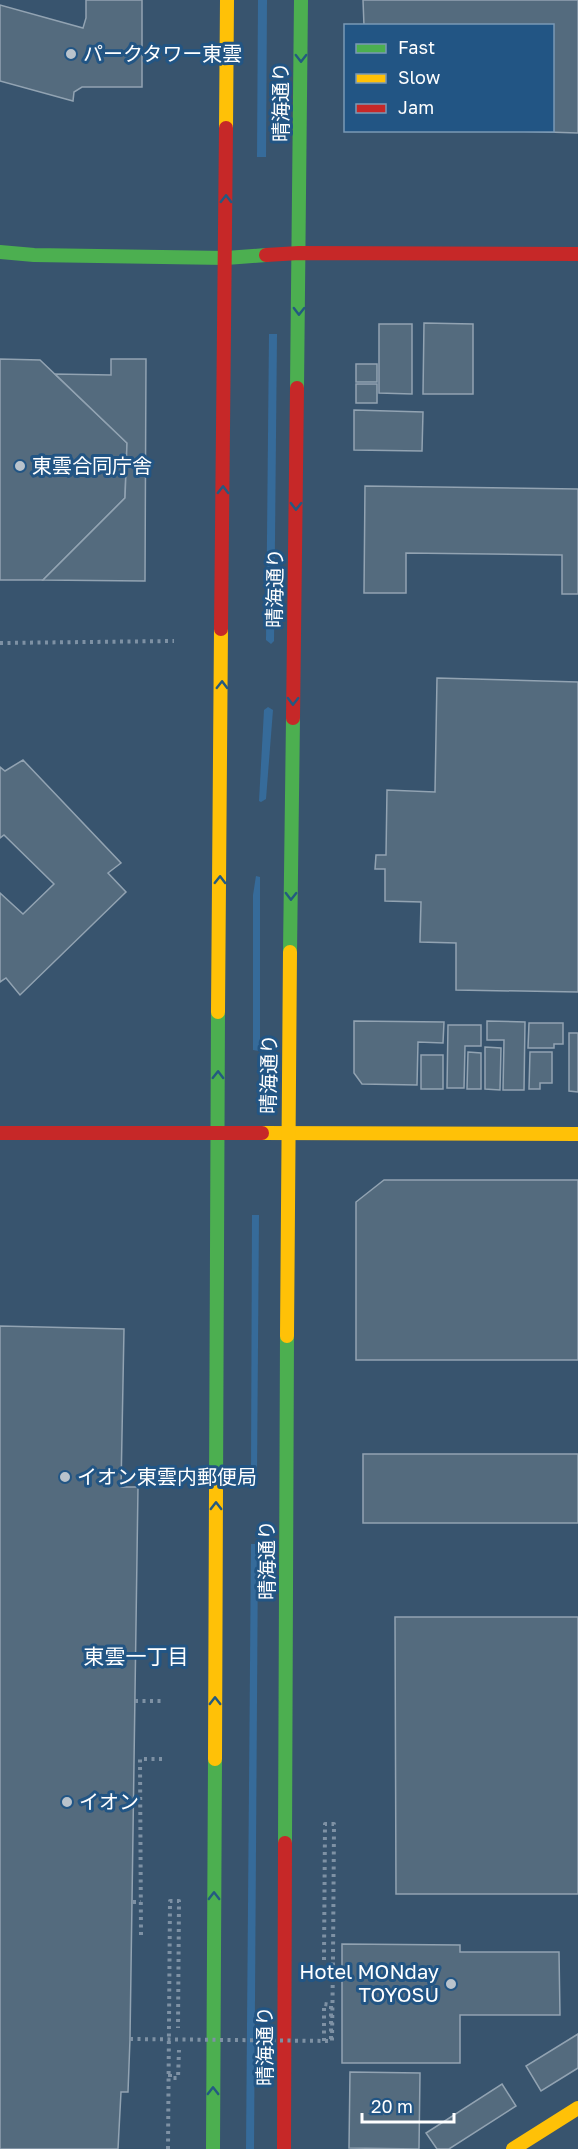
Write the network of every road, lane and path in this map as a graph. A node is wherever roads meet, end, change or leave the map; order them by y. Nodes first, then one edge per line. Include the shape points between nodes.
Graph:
1 (227, 0) edge
2 (301, 0) edge
3 (0, 252) edge
4 (299, 253) junction
5 (578, 254) edge
6 (226, 258) junction
7 (174, 641) dead end
8 (0, 643) edge
9 (0, 1133) edge
10 (217, 1133) junction
11 (288, 1133) junction
12 (578, 1134) edge
13 (135, 1701) dead end
14 (164, 1701) dead end
15 (164, 1759) dead end
16 (133, 1902) dead end
17 (141, 1902) junction
18 (141, 1935) dead end
19 (324, 1960) dead end
20 (178, 2028) dead end
21 (130, 2039) dead end
22 (331, 2040) dead end
23 (179, 2041) junction
24 (324, 2041) junction
25 (170, 2042) junction
26 (578, 2108) edge
27 (168, 2149) edge
28 (213, 2149) edge
29 (284, 2149) edge
30 (513, 2149) edge

6 -> 1 main road
2 -> 4 main road, 晴海通り
3 - 6 main road
4 - 5 main road
4 - 6 main road
4 -> 11 main road, 晴海通り
10 -> 6 main road
7 - 8 path
9 - 10 main road
10 - 11 main road
28 -> 10 main road
11 - 12 main road
11 - 29 main road, 晴海通り
13 - 14 path
15 - 17 path via 140,1759
16 - 17 path
17 - 18 path
19 - 24 path, bridge via 325,1824 334,1824 332,2041
20 - 25 path via 179,1901 170,1901
21 - 25 path, bridge
22 - 24 path via 331,2005 324,2004
23 - 24 path, bridge
23 - 25 path, bridge
23 - 25 path via 178,2078 170,2078
25 - 27 path
26 - 30 main road

